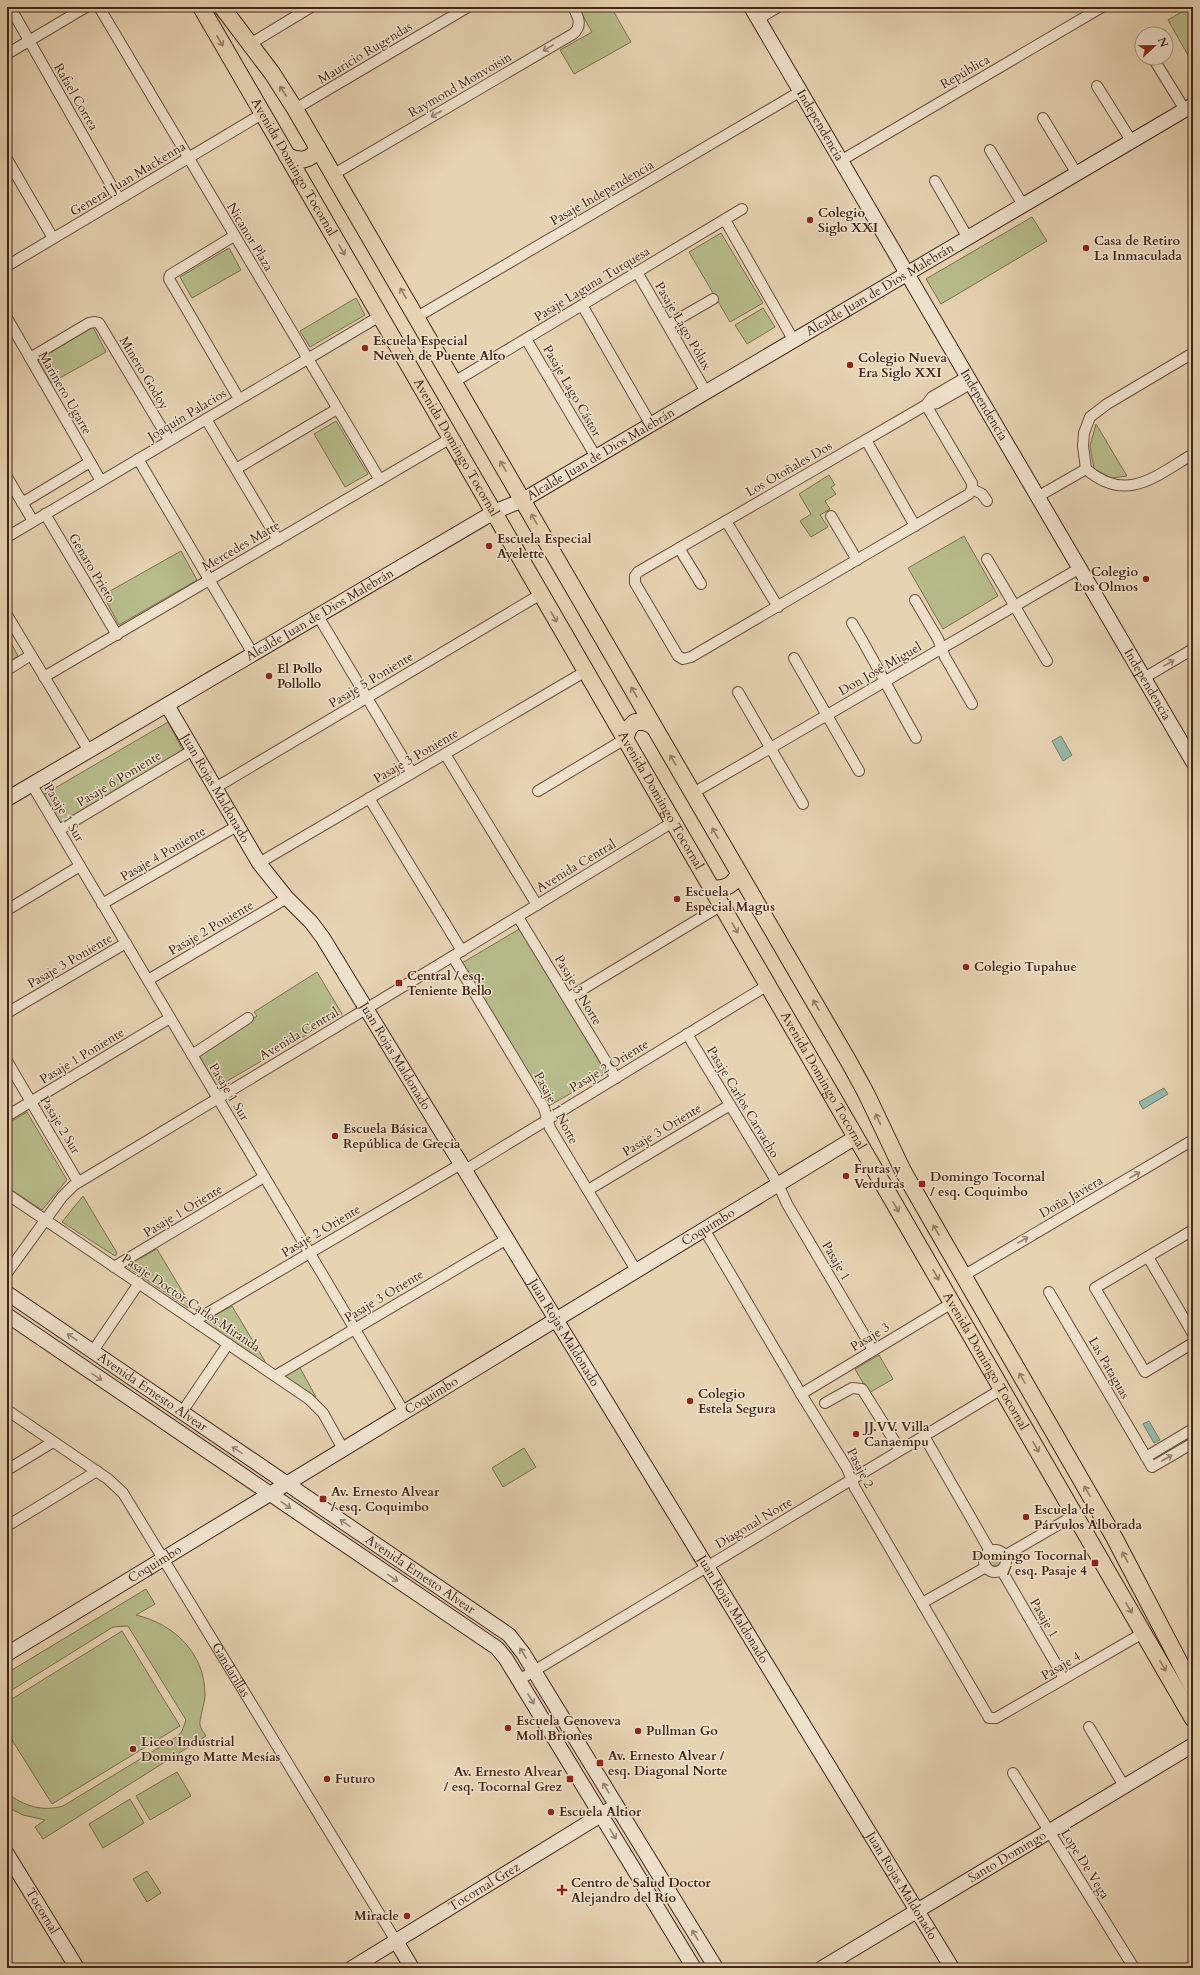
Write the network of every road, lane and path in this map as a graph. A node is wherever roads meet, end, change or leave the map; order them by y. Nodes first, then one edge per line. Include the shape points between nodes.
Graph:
1 (10, 7) edge
2 (86, 7) edge
3 (99, 7) edge
4 (201, 7) edge
5 (222, 7) edge
6 (311, 7) edge
7 (468, 7) edge
8 (573, 7) edge
9 (778, 7) edge
10 (1102, 7) edge
11 (755, 13) edge
12 (29, 41) junction
13 (250, 44) junction
14 (7, 54) edge
15 (1160, 66) edge
16 (1097, 86) dead end
17 (801, 91) junction
18 (1189, 108) edge
19 (295, 109) junction
20 (262, 114) junction
21 (1043, 118) dead end
22 (1132, 142) junction
23 (318, 148) junction
24 (990, 150) dead end
25 (287, 156) junction
26 (188, 158) junction
27 (7, 159) edge
28 (842, 160) junction
29 (334, 174) junction
30 (1077, 174) junction
31 (935, 181) dead end
32 (120, 199) junction
33 (1024, 206) junction
34 (742, 209) dead end
35 (725, 220) junction
36 (234, 236) junction
37 (53, 238) junction
38 (968, 238) junction
39 (7, 266) edge
40 (637, 272) junction
41 (909, 273) junction
42 (713, 299) dead end
43 (582, 305) junction
44 (380, 316) junction
45 (417, 317) junction
46 (7, 318) edge
47 (668, 325) junction
48 (526, 339) junction
49 (794, 341) junction
50 (1193, 353) edge
51 (30, 358) junction
52 (307, 359) junction
53 (966, 380) junction
54 (454, 382) junction
55 (706, 392) junction
56 (239, 399) junction
57 (926, 405) junction
58 (337, 409) junction
59 (206, 419) junction
60 (650, 425) junction
61 (451, 438) junction
62 (169, 440) junction
63 (866, 440) junction
64 (1193, 454) edge
65 (596, 457) junction
66 (138, 459) junction
67 (90, 462) junction
68 (236, 469) junction
69 (1086, 469) junction
70 (7, 477) edge
71 (380, 480) junction
72 (101, 481) junction
73 (972, 489) junction
74 (1038, 496) junction
75 (523, 500) junction
76 (987, 501) dead end
77 (22, 502) junction
78 (494, 512) junction
79 (45, 514) junction
80 (831, 516) dead end
81 (33, 521) junction
82 (726, 521) junction
83 (915, 526) junction
84 (7, 537) edge
85 (278, 540) junction
86 (679, 548) junction
87 (987, 559) dead end
88 (857, 560) junction
89 (1080, 568) junction
90 (210, 580) junction
91 (701, 584) dead end
92 (541, 594) junction
93 (915, 600) dead end
94 (1015, 606) junction
95 (778, 607) junction
96 (7, 614) edge
97 (318, 616) junction
98 (852, 623) dead end
99 (117, 635) junction
100 (942, 648) junction
101 (1193, 649) edge
102 (253, 654) junction
103 (31, 655) junction
104 (794, 658) dead end
105 (1047, 660) dead end
106 (7, 670) edge
107 (586, 671) junction
108 (44, 677) junction
109 (1144, 678) junction
110 (885, 681) junction
111 (738, 692) dead end
112 (367, 698) junction
113 (972, 704) dead end
114 (167, 705) junction
115 (828, 715) junction
116 (653, 726) junction
117 (916, 738) dead end
118 (625, 739) junction
119 (771, 748) junction
120 (193, 750) junction
121 (89, 751) junction
122 (1191, 753) edge
123 (445, 754) junction
124 (859, 771) dead end
125 (412, 773) junction
126 (32, 785) junction
127 (215, 788) junction
128 (538, 791) dead end
129 (693, 793) junction
130 (369, 798) junction
131 (7, 799) edge
132 (803, 804) dead end
133 (674, 822) junction
134 (237, 826) junction
135 (58, 830) junction
136 (259, 863) junction
137 (80, 866) junction
138 (739, 874) junction
139 (712, 888) junction
140 (287, 898) junction
141 (102, 904) junction
142 (722, 905) junction
143 (537, 906) junction
144 (7, 910) edge
145 (518, 917) junction
146 (126, 943) junction
147 (462, 951) junction
148 (453, 957) junction
149 (148, 980) junction
150 (768, 985) junction
151 (568, 998) junction
152 (366, 1009) junction
153 (7, 1013) edge
154 (170, 1018) junction
155 (248, 1018) dead end
156 (687, 1034) junction
157 (192, 1055) junction
158 (7, 1061) edge
159 (616, 1078) junction
160 (218, 1098) junction
161 (31, 1102) junction
162 (730, 1105) junction
163 (7, 1116) edge
164 (547, 1119) junction
165 (856, 1137) junction
166 (1193, 1140) edge
167 (463, 1167) junction
168 (264, 1177) junction
169 (78, 1182) junction
170 (778, 1184) junction
171 (588, 1190) junction
172 (7, 1194) edge
173 (45, 1220) junction
174 (704, 1229) junction
175 (1193, 1230) edge
176 (507, 1238) junction
177 (309, 1253) junction
178 (1148, 1257) junction
179 (114, 1267) junction
180 (636, 1270) junction
181 (7, 1273) edge
182 (963, 1276) junction
183 (139, 1283) junction
184 (1049, 1292) dead end
185 (7, 1293) edge
186 (952, 1303) junction
187 (7, 1315) edge
188 (556, 1319) junction
189 (194, 1321) junction
190 (992, 1326) junction
191 (354, 1329) junction
192 (1193, 1334) edge
193 (972, 1337) junction
194 (1193, 1343) edge
195 (228, 1344) junction
196 (1002, 1344) junction
197 (873, 1350) junction
198 (93, 1351) junction
199 (983, 1356) junction
200 (276, 1376) junction
201 (1002, 1389) junction
202 (801, 1394) junction
203 (824, 1403) dead end
204 (7, 1410) edge
205 (182, 1412) junction
206 (404, 1412) junction
207 (1193, 1429) edge
208 (924, 1436) junction
209 (53, 1442) junction
210 (1193, 1443) edge
211 (343, 1449) junction
212 (900, 1450) junction
213 (1146, 1457) junction
214 (1071, 1463) junction
215 (7, 1470) edge
216 (97, 1471) junction
217 (1051, 1474) junction
218 (852, 1480) junction
219 (287, 1483) junction
220 (270, 1494) junction
221 (1075, 1514) junction
222 (7, 1526) edge
223 (990, 1551) junction
224 (1006, 1555) junction
225 (163, 1560) junction
226 (707, 1567) junction
227 (986, 1567) junction
228 (1002, 1570) junction
229 (1134, 1574) junction
230 (1116, 1585) junction
231 (922, 1603) junction
232 (504, 1631) junction
233 (1143, 1633) junction
234 (492, 1645) junction
235 (7, 1654) edge
236 (534, 1671) junction
237 (1064, 1678) junction
238 (519, 1680) junction
239 (1193, 1688) edge
240 (991, 1719) joint
241 (1193, 1719) edge
242 (1088, 1727) dead end
243 (1193, 1745) edge
244 (1013, 1773) dead end
245 (1124, 1786) junction
246 (617, 1805) junction
247 (601, 1815) junction
248 (1049, 1831) junction
249 (7, 1854) edge
250 (652, 1864) junction
251 (645, 1887) junction
252 (681, 1911) junction
253 (917, 1911) junction
254 (662, 1915) junction
255 (396, 1941) junction
256 (77, 1968) edge
257 (352, 1968) edge
258 (412, 1968) edge
259 (694, 1968) edge
260 (716, 1968) edge
261 (822, 1968) edge
262 (952, 1968) edge
263 (1134, 1968) edge

1 - 12 street, Rafael Correa
2 - 12 street
3 - 26 street, Nicanor Plaza
4 -> 20 main road, Avenida Domingo Tocornal
5 - 13 main road, Avenida Domingo Tocornal
6 - 13 street
7 - 19 street, Mauricio Rugendas
8 -> 29 street, Raymond Monvoisin via 579,22 578,29 573,34
9 - 11 street
10 - 28 street, República
11 - 17 street, Independencia
12 - 14 street
12 - 32 street, Rafael Correa
19 -> 13 main road, Avenida Domingo Tocornal
15 - 18 street
16 - 22 street
17 - 28 street, Independencia
17 - 45 street, Pasaje Independencia
18 - 22 street, Alcalde Juan de Dios Malebrán
19 - 23 main road, Avenida Domingo Tocornal
20 - 25 main road, Avenida Domingo Tocornal
20 - 26 street, General Juan Mackenna
21 - 30 street
22 - 30 street, Alcalde Juan de Dios Malebrán
23 - 25 main road via 305,160
23 - 29 main road, Avenida Domingo Tocornal
24 - 33 street
25 -> 44 main road, Avenida Domingo Tocornal
26 - 32 street, General Juan Mackenna
26 - 36 street, Nicanor Plaza
27 - 37 street
28 - 41 street, Independencia
45 -> 29 main road, Avenida Domingo Tocornal
30 - 33 street, Alcalde Juan de Dios Malebrán
31 - 38 street
32 - 37 street, General Juan Mackenna
33 - 38 street, Alcalde Juan de Dios Malebrán
34 - 35 street, Pasaje Laguna Turquesa
35 - 40 street, Pasaje Laguna Turquesa
35 - 49 street
36 - 52 street, Nicanor Plaza
36 - 56 street via 169,277
37 - 39 street, General Juan Mackenna
38 - 41 street, Alcalde Juan de Dios Malebrán
40 - 43 street, Pasaje Laguna Turquesa
40 - 47 street, Pasaje Lago Pólux
41 - 49 street, Alcalde Juan de Dios Malebrán
41 - 53 street, Independencia
42 - 47 street
43 - 48 street, Pasaje Laguna Turquesa
43 - 60 street
44 - 52 street, Joaquín Palacios
44 - 61 main road, Avenida Domingo Tocornal
45 - 54 main road, Avenida Domingo Tocornal
46 - 51 street, Marinero Ugarte
47 - 55 street, Pasaje Lago Pólux
48 - 54 street, Pasaje Laguna Turquesa
48 - 65 street, Pasaje Lago Cástor
49 - 55 street, Alcalde Juan de Dios Malebrán
50 - 69 street via 1107,404 1090,417 1084,433
51 - 62 street, Minero Godoy via 89,323 96,322 101,326
51 - 67 street, Marinero Ugarte
52 - 56 street, Joaquín Palacios
52 - 58 street, Nicanor Plaza
53 - 57 street, Los Otoñales Dos via 937,403
53 - 74 street, Independencia
75 -> 54 main road, Avenida Domingo Tocornal
55 - 60 street, Alcalde Juan de Dios Malebrán
56 - 59 street, Joaquín Palacios
57 - 63 street, Los Otoñales Dos
57 - 73 street via 970,480
58 - 68 street
58 - 71 street, Nicanor Plaza
59 - 62 street, Joaquín Palacios
59 - 68 street
60 - 65 street, Alcalde Juan de Dios Malebrán
61 - 71 street, Mercedes Matte
61 - 78 main road, Avenida Domingo Tocornal
62 - 66 street, Joaquín Palacios
63 - 82 street, Los Otoñales Dos
63 - 83 street
64 - 69 street via 1137,485 1114,485 1094,477
65 - 75 street, Alcalde Juan de Dios Malebrán
66 - 72 street, Joaquín Palacios
66 - 90 street
67 - 72 street, Marinero Ugarte
67 - 77 street
68 - 85 street
69 - 74 street
70 - 77 street
71 - 85 street, Mercedes Matte
72 - 79 street, Joaquín Palacios
73 - 76 street via 982,494
73 - 83 street, Los Otoñales Dos via 967,496
74 - 89 street, Independencia
75 - 78 street, Alcalde Juan de Dios Malebrán
116 -> 75 main road, Avenida Domingo Tocornal
77 - 81 street
78 - 92 main road, Avenida Domingo Tocornal
78 - 97 street, Alcalde Juan de Dios Malebrán
79 - 81 street, Joaquín Palacios
79 - 99 street, Genaro Prieto
80 - 88 street
81 - 84 street, Joaquín Palacios
82 - 86 street, Los Otoñales Dos
82 - 95 street
83 - 88 street, Los Otoñales Dos
85 - 90 street, Mercedes Matte
86 - 91 street
86 - 95 street, Los Otoñales Dos via 638,572 634,580 680,658 691,657
87 - 94 street
88 - 95 street, Los Otoñales Dos
89 - 94 street, Don José Miguel
89 - 109 street, Independencia
90 - 99 street, Mercedes Matte
90 - 102 street
92 -> 107 main road, Avenida Domingo Tocornal
92 - 112 street, Pasaje 5 Poniente
93 - 100 street
94 - 100 street, Don José Miguel
94 - 105 street
96 - 103 street
97 - 102 street, Alcalde Juan de Dios Malebrán
97 - 112 street
98 - 110 street
99 - 108 street, Mercedes Matte
100 - 110 street, Don José Miguel
100 - 113 street
109 -> 101 street
102 - 114 street, Alcalde Juan de Dios Malebrán
103 - 106 street
103 - 108 street
104 - 115 street
107 - 118 main road, Avenida Domingo Tocornal
107 - 123 street, Pasaje 3 Poniente
108 - 121 street
109 - 122 street, Independencia
110 - 115 street, Don José Miguel
110 - 117 street
111 - 119 street
112 - 125 street
112 - 127 street, Pasaje 5 Poniente
114 - 120 street, Juan Rojas Maldonado
114 - 121 street, Alcalde Juan de Dios Malebrán
115 - 119 street, Don José Miguel
115 - 124 street
116 - 118 main road via 641,721 635,722 629,728
129 -> 116 main road, Avenida Domingo Tocornal
118 - 128 street
118 - 133 main road, Avenida Domingo Tocornal
119 - 129 street, Don José Miguel
119 - 132 street
120 - 127 street, Juan Rojas Maldonado
120 - 135 street, Pasaje 6 Poniente
121 - 126 street, Alcalde Juan de Dios Malebrán
123 - 125 street, Pasaje 3 Poniente
123 - 143 street
125 - 130 street, Pasaje 3 Poniente
126 - 131 street, Alcalde Juan de Dios Malebrán
126 - 135 street, Pasaje 1 Sur
127 - 134 street, Juan Rojas Maldonado
138 -> 129 main road, Avenida Domingo Tocornal
130 - 136 street, Pasaje 3 Poniente
130 - 147 street
133 - 139 main road, Avenida Domingo Tocornal
133 - 143 street, Avenida Central
134 - 136 street, Juan Rojas Maldonado
134 - 141 street, Pasaje 4 Poniente
135 - 137 street, Pasaje 1 Sur
136 - 140 street, Juan Rojas Maldonado
137 - 141 street, Pasaje 1 Sur
137 - 144 street
138 - 139 main road via 729,886
182 -> 138 main road, Avenida Domingo Tocornal via 900,1167 858,1078
139 - 142 main road, Avenida Domingo Tocornal
140 - 149 street, Pasaje 2 Poniente
140 - 152 street, Juan Rojas Maldonado via 317,929
141 - 146 street, Pasaje 1 Sur
142 -> 150 main road, Avenida Domingo Tocornal
142 - 151 street
143 - 145 street, Avenida Central
145 - 147 street, Avenida Central
145 - 151 street, Pasaje 3 Norte
146 - 149 street, Pasaje 1 Sur
146 - 153 street, Pasaje 3 Poniente
147 - 148 street, Avenida Central
148 - 152 street, Avenida Central
148 - 164 street, Pasaje 1 Norte via 544,1108
149 - 154 street, Pasaje 1 Sur
150 - 156 street, Pasaje 2 Oriente
150 - 165 main road, Avenida Domingo Tocornal
151 - 159 street, Pasaje 3 Norte
152 - 160 street, Avenida Central
152 - 167 street, Juan Rojas Maldonado
154 - 157 street, Pasaje 1 Sur
154 - 161 street, Pasaje 1 Poniente
155 - 157 street
156 - 159 street, Pasaje 2 Oriente
156 - 162 street, Pasaje Carlos Carvacho
157 - 160 street, Pasaje 1 Sur
158 - 161 street, Pasaje 2 Sur
159 - 164 street, Pasaje 2 Oriente
160 - 168 street, Pasaje 1 Sur
160 - 169 street, Avenida Central
161 - 163 street, Pasaje 1 Poniente
161 - 169 street, Pasaje 2 Sur
162 - 170 street, Pasaje Carlos Carvacho
162 - 171 street, Pasaje 3 Oriente
164 - 167 street, Pasaje 2 Oriente
164 - 171 street, Pasaje 1 Norte
165 - 170 street, Coquimbo
165 -> 186 main road, Avenida Domingo Tocornal
182 -> 166 street, Doña Javiera
167 - 176 street, Juan Rojas Maldonado
167 - 177 street, Pasaje 2 Oriente
168 - 177 street, Pasaje 1 Sur
168 - 179 street, Pasaje 1 Oriente
169 - 173 street, Avenida Central via 65,1192
170 - 174 street, Coquimbo
170 - 197 street, Pasaje 1 via 787,1204
171 - 180 street, Pasaje 1 Norte
172 - 173 street, Pasaje Doctor Carlos Miranda
173 - 179 street, Pasaje Doctor Carlos Miranda
173 - 181 street, Avenida Central
174 - 180 street, Coquimbo
174 - 202 street, Pasaje 2
175 - 178 street
176 - 188 street, Juan Rojas Maldonado
176 - 191 street, Pasaje 3 Oriente
177 - 189 street, Pasaje 2 Oriente
177 - 191 street, Pasaje 1 Sur
178 - 192 street
178 - 194 street via 1095,1288 1145,1372
179 - 183 street, Pasaje Doctor Carlos Miranda
180 - 188 street, Coquimbo
182 - 190 main road, Avenida Domingo Tocornal
183 - 189 street, Pasaje Doctor Carlos Miranda
183 - 198 street
184 - 213 street, Las Pataguas
198 -> 185 street, Avenida Ernesto Alvear
186 - 193 main road, Avenida Domingo Tocornal
186 - 197 street, Pasaje 3
187 -> 220 street, Avenida Ernesto Alvear
188 - 206 street, Coquimbo
188 - 226 street, Juan Rojas Maldonado
189 - 195 street, Pasaje Doctor Carlos Miranda
190 - 193 main road via 984,1336
190 - 196 main road, Avenida Domingo Tocornal
191 - 200 street, Pasaje 3 Oriente
191 - 206 street, Pasaje 1 Sur
193 - 199 main road, Avenida Domingo Tocornal
195 - 200 street, Pasaje Doctor Carlos Miranda
195 - 205 street
196 - 199 main road via 989,1346
214 -> 196 main road, Avenida Domingo Tocornal
197 - 202 street, Pasaje 3
198 - 205 street, Avenida Ernesto Alvear
199 - 201 main road, Avenida Domingo Tocornal
200 - 211 street, Pasaje Doctor Carlos Miranda via 315,1404 323,1413
201 - 208 street, Diagonal Norte
201 -> 217 main road, Avenida Domingo Tocornal
202 - 218 street, Pasaje 2
203 - 212 street via 852,1388 862,1389
204 - 209 street, Gandarillas
219 -> 205 street, Avenida Ernesto Alvear
206 - 211 street, Coquimbo
207 - 213 street
208 - 212 street, Diagonal Norte
208 - 223 street
209 - 215 street
209 - 216 street, Gandarillas
213 -> 210 street via 1152,1467
211 - 219 street, Coquimbo
212 - 218 street, Diagonal Norte
214 - 217 main road via 1063,1471
229 -> 214 main road, Avenida Domingo Tocornal
216 - 222 street
216 - 225 street, Gandarillas via 123,1493
217 - 221 main road, Avenida Domingo Tocornal
218 - 226 street, Diagonal Norte
218 - 231 street, Pasaje 2
219 - 220 street, Coquimbo
232 -> 219 street, Avenida Ernesto Alvear
220 - 225 street, Coquimbo
220 -> 234 street, Avenida Ernesto Alvear
221 - 224 street
221 - 230 main road, Avenida Domingo Tocornal
223 - 224 street via 1000,1551
223 - 227 street via 984,1560
224 - 228 street via 1006,1565
225 - 235 street, Coquimbo
225 - 255 street, Gandarillas
226 - 236 street, Diagonal Norte
226 - 253 street, Juan Rojas Maldonado
227 - 228 street via 991,1572
227 - 231 street
228 - 237 street, Pasaje 1
229 - 230 main road via 1126,1582
229 - 239 main road, Avenida Domingo Tocornal
230 -> 233 main road, Avenida Domingo Tocornal
231 - 240 street, Pasaje 2
232 - 234 street via 501,1639
236 -> 232 street, Avenida Ernesto Alvear via 519,1646
233 - 237 street, Pasaje 4
233 -> 241 main road, Avenida Domingo Tocornal
234 - 238 street, Avenida Ernesto Alvear via 506,1659
236 - 238 street, Diagonal Norte
246 -> 236 street, Avenida Ernesto Alvear
237 - 240 street, Pasaje 4
238 -> 247 street, Avenida Ernesto Alvear
242 - 245 street
243 - 245 street, Santo Domingo
244 - 248 street, Lope De Vega
245 - 248 street, Santo Domingo
246 - 247 street, Tocornal Grez
246 - 250 street, Avenida Ernesto Alvear
247 -> 251 street, Avenida Ernesto Alvear
247 - 255 street, Tocornal Grez
248 - 253 street, Santo Domingo
248 - 263 street, Lope De Vega
249 - 256 street, Tocornal
250 - 251 street
250 - 252 street, Avenida Ernesto Alvear
251 - 254 street, Avenida Ernesto Alvear
252 - 254 street
260 -> 252 street, Avenida Ernesto Alvear
253 - 261 street, Santo Domingo
253 - 262 street, Juan Rojas Maldonado
254 - 259 street, Avenida Ernesto Alvear
255 - 257 street, Tocornal Grez
255 - 258 street, Gandarillas

